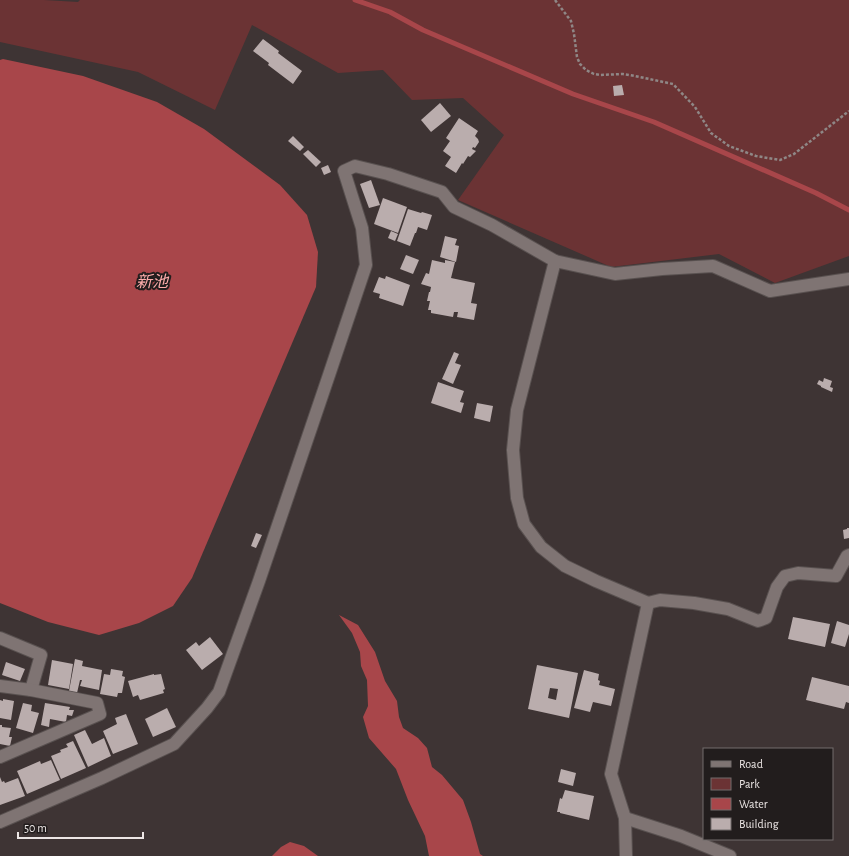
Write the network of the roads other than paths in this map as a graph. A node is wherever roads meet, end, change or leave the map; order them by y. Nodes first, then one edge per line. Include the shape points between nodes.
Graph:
1 (555, 261) junction
2 (849, 279) edge
3 (849, 554) edge
4 (648, 603) junction
5 (0, 638) edge
6 (0, 686) edge
7 (31, 690) junction
8 (0, 757) edge
9 (625, 818) junction
10 (0, 822) edge
11 (626, 856) edge
12 (730, 856) edge

1 - 2 street via 614,274 713,266 770,291
1 - 4 street via 517,410 514,450 517,498 524,524 541,547 565,566
1 - 10 street via 492,225 454,207 442,192 355,166 344,171 362,228 366,265 218,692 174,744
3 - 4 street via 836,576 798,573 785,576 777,587 766,618 758,621 728,609 694,603 660,600
4 - 9 street via 611,774
5 - 7 street via 41,656
6 - 7 street
7 - 8 street via 97,703 100,714
9 - 11 street
9 - 12 street via 681,836

